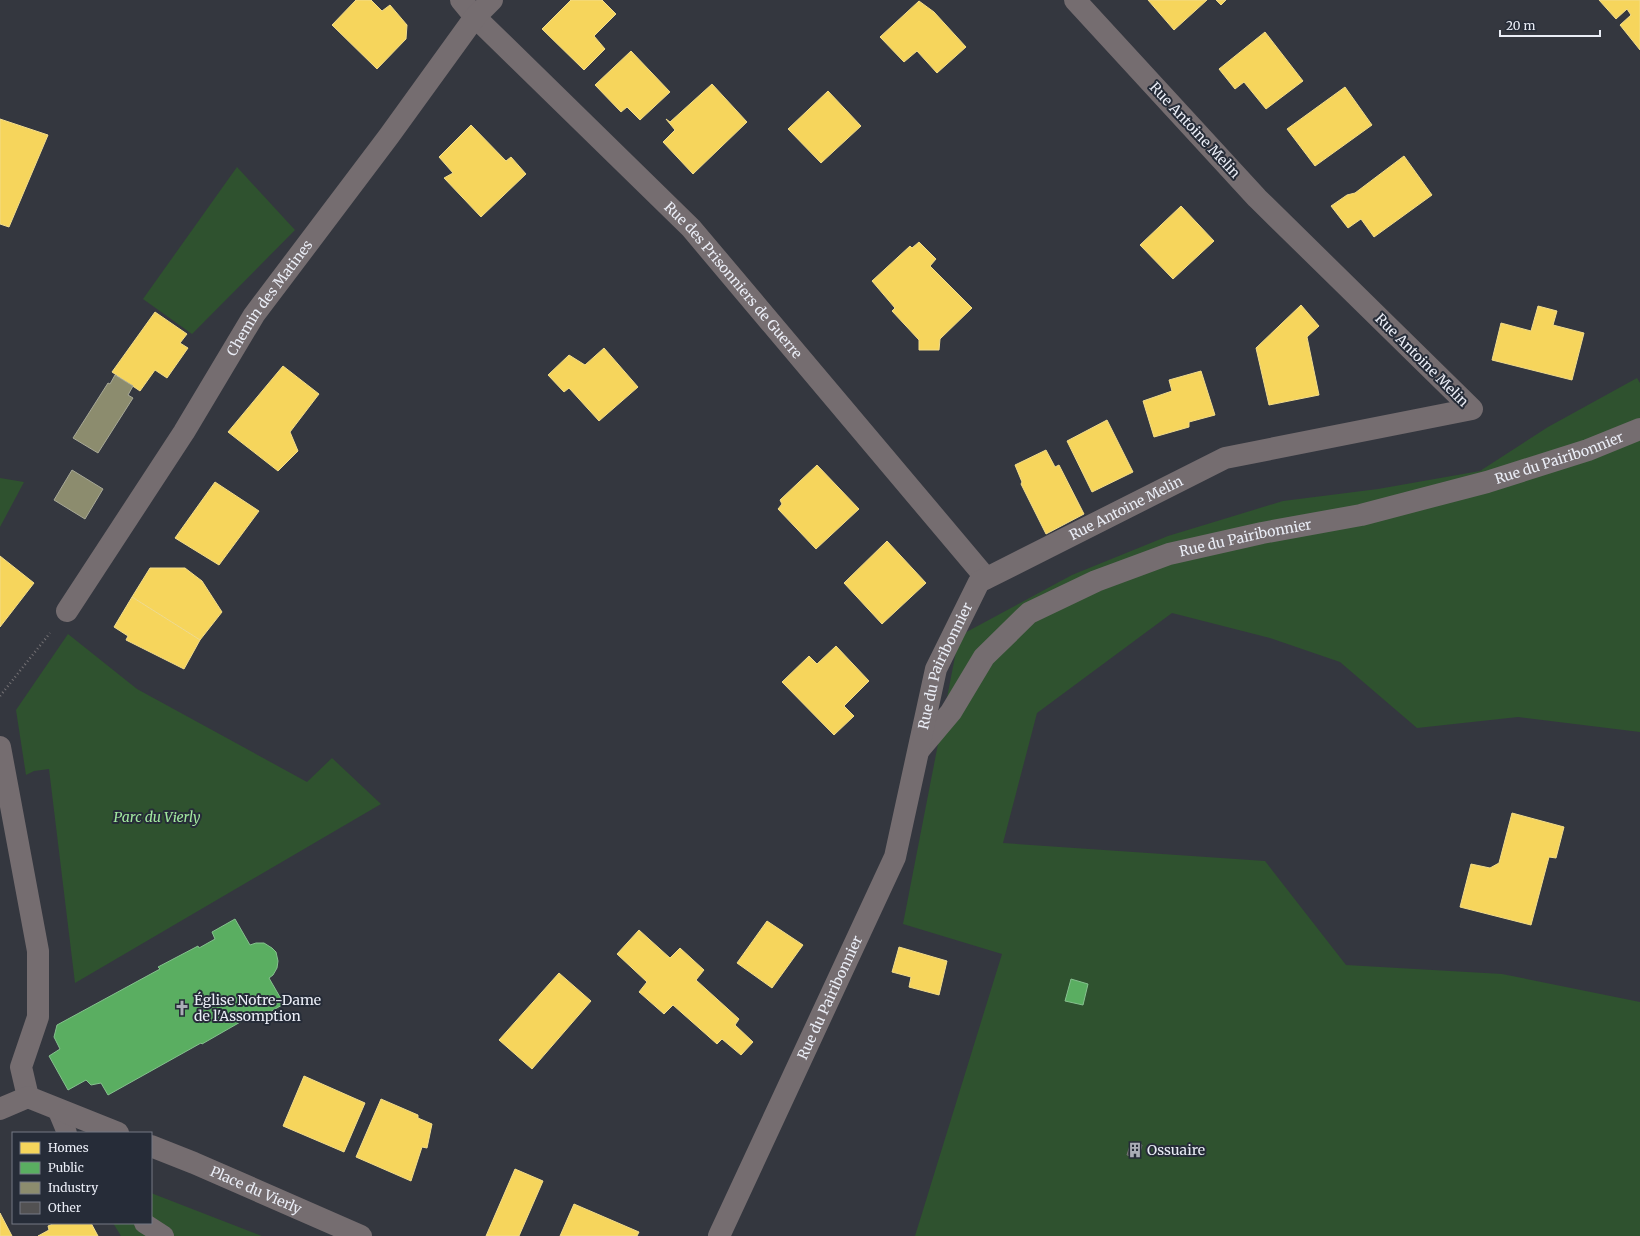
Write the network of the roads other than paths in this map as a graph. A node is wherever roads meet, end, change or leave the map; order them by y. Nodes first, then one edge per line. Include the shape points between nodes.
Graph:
1 (460, 0) edge
2 (492, 0) edge
3 (1075, 0) edge
4 (475, 17) junction
5 (1640, 429) edge
6 (982, 580) junction
7 (67, 611) road end
8 (0, 747) edge
9 (917, 752) junction
10 (28, 1096) junction
11 (0, 1109) edge
12 (57, 1109) junction
13 (67, 1132) edge
14 (115, 1132) edge
15 (152, 1146) edge
16 (146, 1224) edge
17 (164, 1236) edge
18 (361, 1236) edge
19 (719, 1236) edge

1 - 4 street, Rue des Prisonniers de Guerre
2 - 4 street, Chemin des Matines
3 - 6 street, Rue Antoine Melin via 1257,198 1472,409 1225,458
4 - 6 street, Rue des Prisonniers de Guerre via 691,228
4 - 7 street, Chemin des Matines via 254,315 184,432
5 - 9 street, Rue du Pairibonnier via 1588,450 1487,482 1361,515 1262,533 1170,554 1096,580 1029,612 984,657 951,712
6 - 9 street, Rue du Pairibonnier via 936,669
8 - 10 street via 38,951 38,1017 21,1067
9 - 19 street, Rue du Pairibonnier via 895,857
10 - 11 street
10 - 12 street
12 - 13 lane
12 - 14 street
15 - 18 street, Place du Vierly
16 - 17 lane

